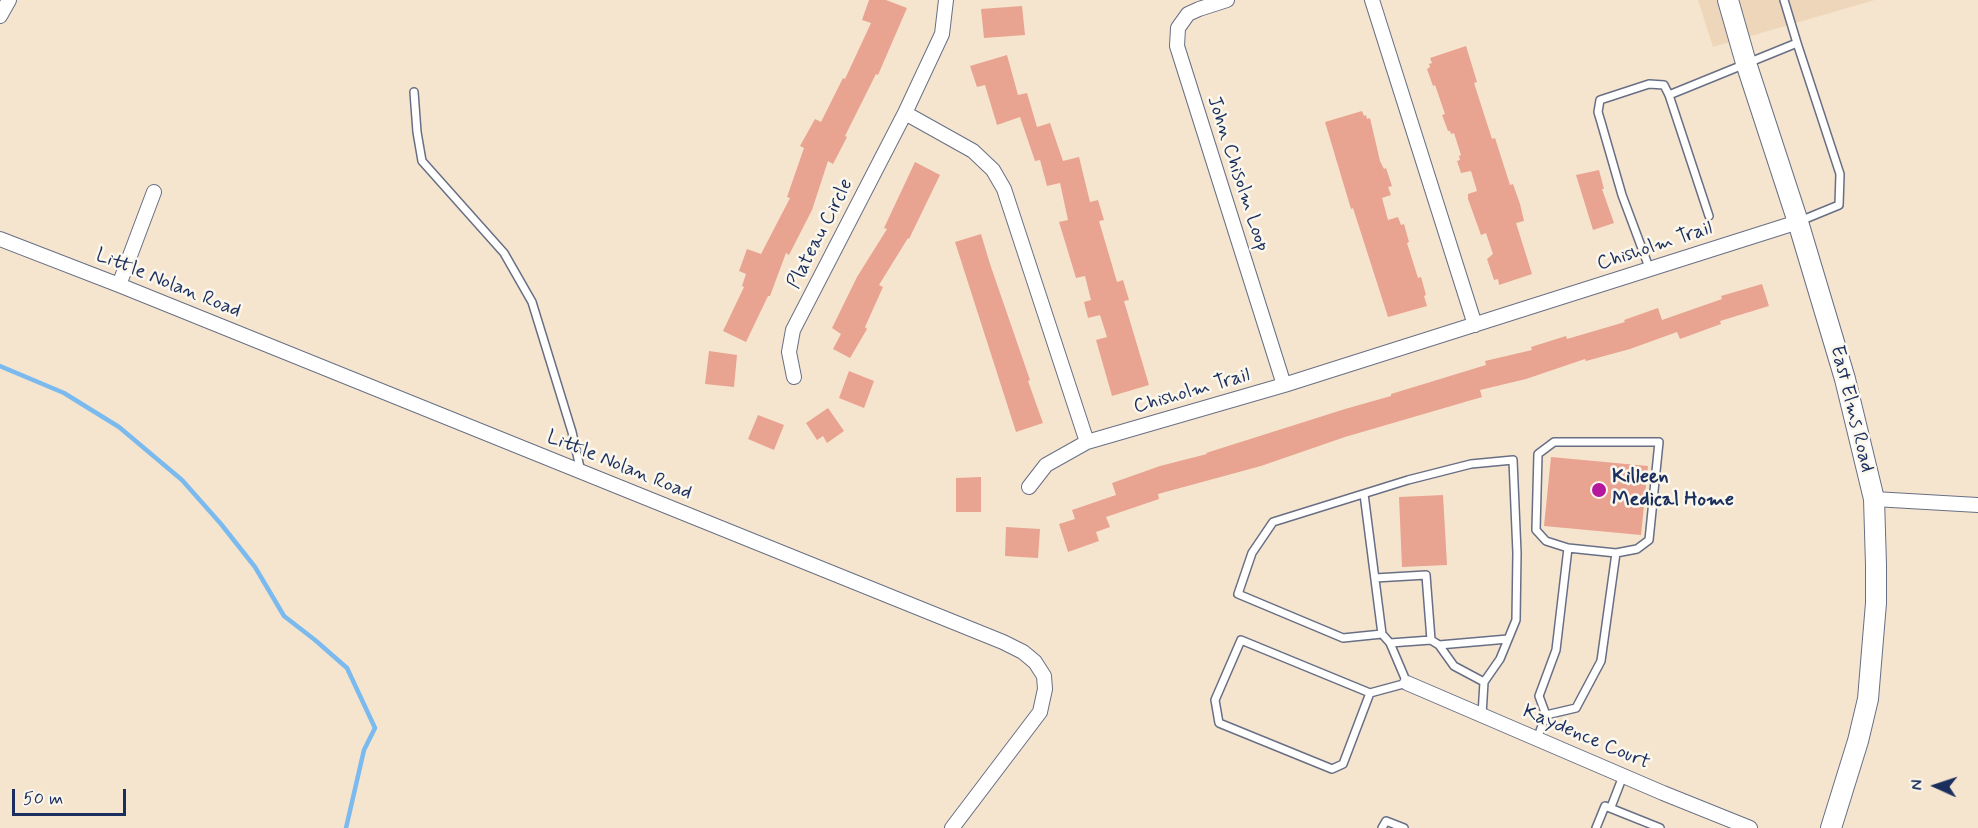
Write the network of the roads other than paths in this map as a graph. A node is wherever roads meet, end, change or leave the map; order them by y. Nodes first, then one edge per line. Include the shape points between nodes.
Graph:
1 (9, 0) edge
2 (946, 0) edge
3 (1227, 0) edge
4 (1372, 0) edge
5 (1728, 0) edge
6 (1784, 0) edge
7 (0, 16) edge
8 (1797, 43) junction
9 (1746, 63) junction
10 (414, 92) dead end
11 (1669, 95) junction
12 (905, 113) junction
13 (153, 192) dead end
14 (1709, 216) dead end
15 (1798, 222) junction
16 (0, 239) edge
17 (1650, 270) junction
18 (119, 285) junction
19 (1475, 325) junction
20 (794, 377) dead end
21 (1284, 385) junction
22 (1087, 442) junction
23 (581, 472) junction
24 (1029, 487) dead end
25 (1364, 494) junction
26 (1874, 499) junction
27 (1978, 505) edge
28 (1568, 548) junction
29 (1616, 554) junction
30 (1375, 578) junction
31 (1382, 634) junction
32 (1508, 639) junction
33 (1431, 640) junction
34 (1390, 643) junction
35 (1439, 645) junction
36 (1484, 682) junction
37 (1407, 683) junction
38 (1371, 693) junction
39 (1482, 715) junction
40 (1546, 715) junction
41 (1537, 739) junction
42 (1623, 776) junction
43 (1611, 807) junction
44 (952, 828) edge
45 (1382, 828) edge
46 (1404, 828) edge
47 (1596, 828) edge
48 (1660, 828) edge
49 (1750, 828) edge
50 (1832, 828) edge

1 - 7 street
2 - 12 street via 942,34
3 - 21 street, John Chisolm Loop via 1188,14 1178,28 1177,46
4 - 19 street
5 - 9 main road, East Elms Road
6 - 8 lane
8 - 9 lane
8 - 15 lane via 1840,174 1839,205
9 - 11 lane
9 - 15 main road, East Elms Road
10 - 23 lane via 422,161 504,253 532,302
11 - 14 lane
11 - 17 lane via 1664,85 1649,84 1600,100 1598,112 1622,195
12 - 20 street, Plateau Circle via 793,330 789,352
12 - 22 street via 973,152 993,170 1004,189
13 - 18 street
15 - 17 street, Chisholm Trail
15 - 26 main road, East Elms Road via 1845,379
16 - 18 street, Little Nolan Road
17 - 19 street, Chisholm Trail
18 - 23 street, Little Nolan Road
19 - 21 street, Chisholm Trail
21 - 22 street, Chisholm Trail
22 - 24 street, Chisholm Trail via 1046,465
23 - 44 street, Little Nolan Road via 1003,642 1035,662 1044,675 1040,712
25 - 30 lane
25 - 31 lane via 1273,522 1252,553 1238,594 1343,639
25 - 32 lane via 1471,464 1513,460 1516,620
26 - 27 street
26 - 50 main road, East Elms Road via 1876,603 1868,699
28 - 29 lane
28 - 29 lane via 1546,541 1536,530 1538,454 1554,442 1659,442 1649,540 1637,549
28 - 40 lane via 1556,650 1539,696
29 - 40 lane via 1601,661 1576,708
30 - 31 lane
30 - 33 lane via 1426,575
31 - 34 lane
32 - 35 lane
32 - 36 lane
33 - 34 lane
33 - 35 lane
34 - 37 lane
35 - 36 lane via 1454,666
36 - 39 lane
37 - 38 lane
37 - 39 street, Kaydence Court
38 - 38 lane via 1343,764 1332,769 1219,723 1215,699 1241,640
39 - 41 street, Kaydence Court
40 - 41 lane
41 - 42 street, Kaydence Court
42 - 43 lane
42 - 49 street, Kaydence Court
43 - 47 lane via 1605,806
43 - 48 lane
45 - 46 lane via 1386,821

